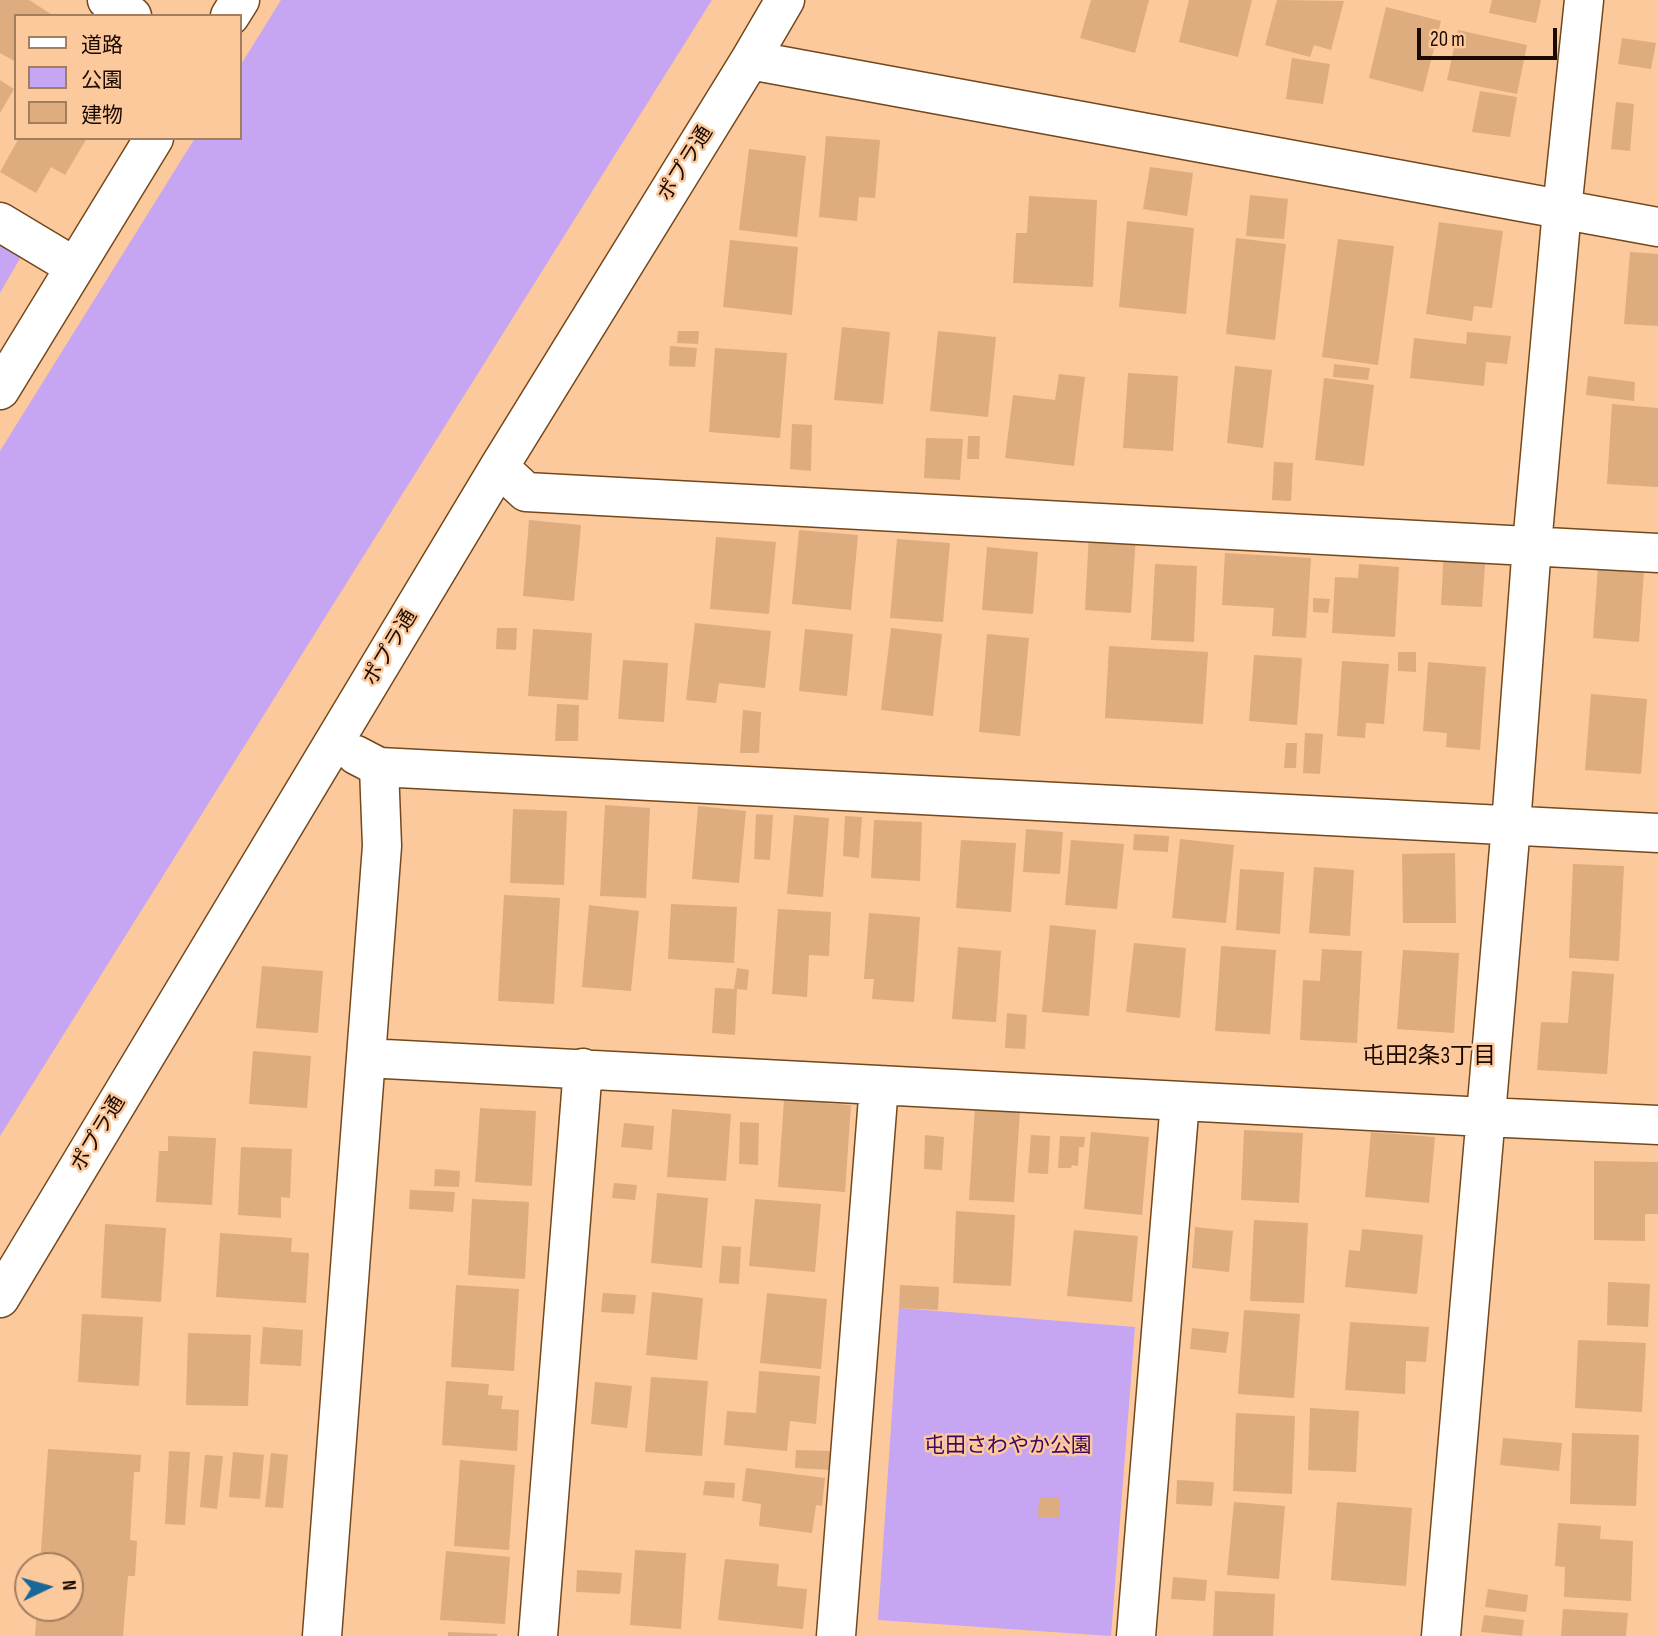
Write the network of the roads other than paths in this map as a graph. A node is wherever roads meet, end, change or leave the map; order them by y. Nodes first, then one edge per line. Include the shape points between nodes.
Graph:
1 (107, 0) edge
2 (785, 0) edge
3 (1584, 0) edge
4 (129, 14) edge
5 (751, 60) junction
6 (153, 140) edge
7 (1562, 210) junction
8 (0, 222) edge
9 (1658, 227) edge
10 (75, 267) junction
11 (0, 390) edge
12 (499, 467) junction
13 (1532, 545) junction
14 (1658, 553) edge
15 (333, 744) junction
16 (379, 767) junction
17 (1511, 825) junction
18 (1658, 833) edge
19 (366, 1058) junction
20 (583, 1068) junction
21 (879, 1085) junction
22 (1180, 1101) junction
23 (1485, 1117) junction
24 (1658, 1125) edge
25 (0, 1298) edge
26 (322, 1636) edge
27 (538, 1636) edge
28 (836, 1636) edge
29 (1136, 1636) edge
30 (1441, 1636) edge

1 - 4 street
2 - 5 street, ポプラ通
3 - 7 street
5 - 7 street
5 - 12 street, ポプラ通
6 - 10 street
7 - 9 street
7 - 13 street
8 - 10 street
10 - 11 street
12 - 13 street via 526,492
12 - 15 street, ポプラ通
13 - 14 street
13 - 17 street
15 - 16 street
15 - 25 street, ポプラ通
16 - 17 street
16 - 19 street via 382,846
17 - 18 street
17 - 23 street
19 - 20 street
19 - 26 street
20 - 21 street
20 - 27 street
21 - 22 street
21 - 28 street
22 - 23 street
22 - 29 street
23 - 24 street
23 - 30 street

